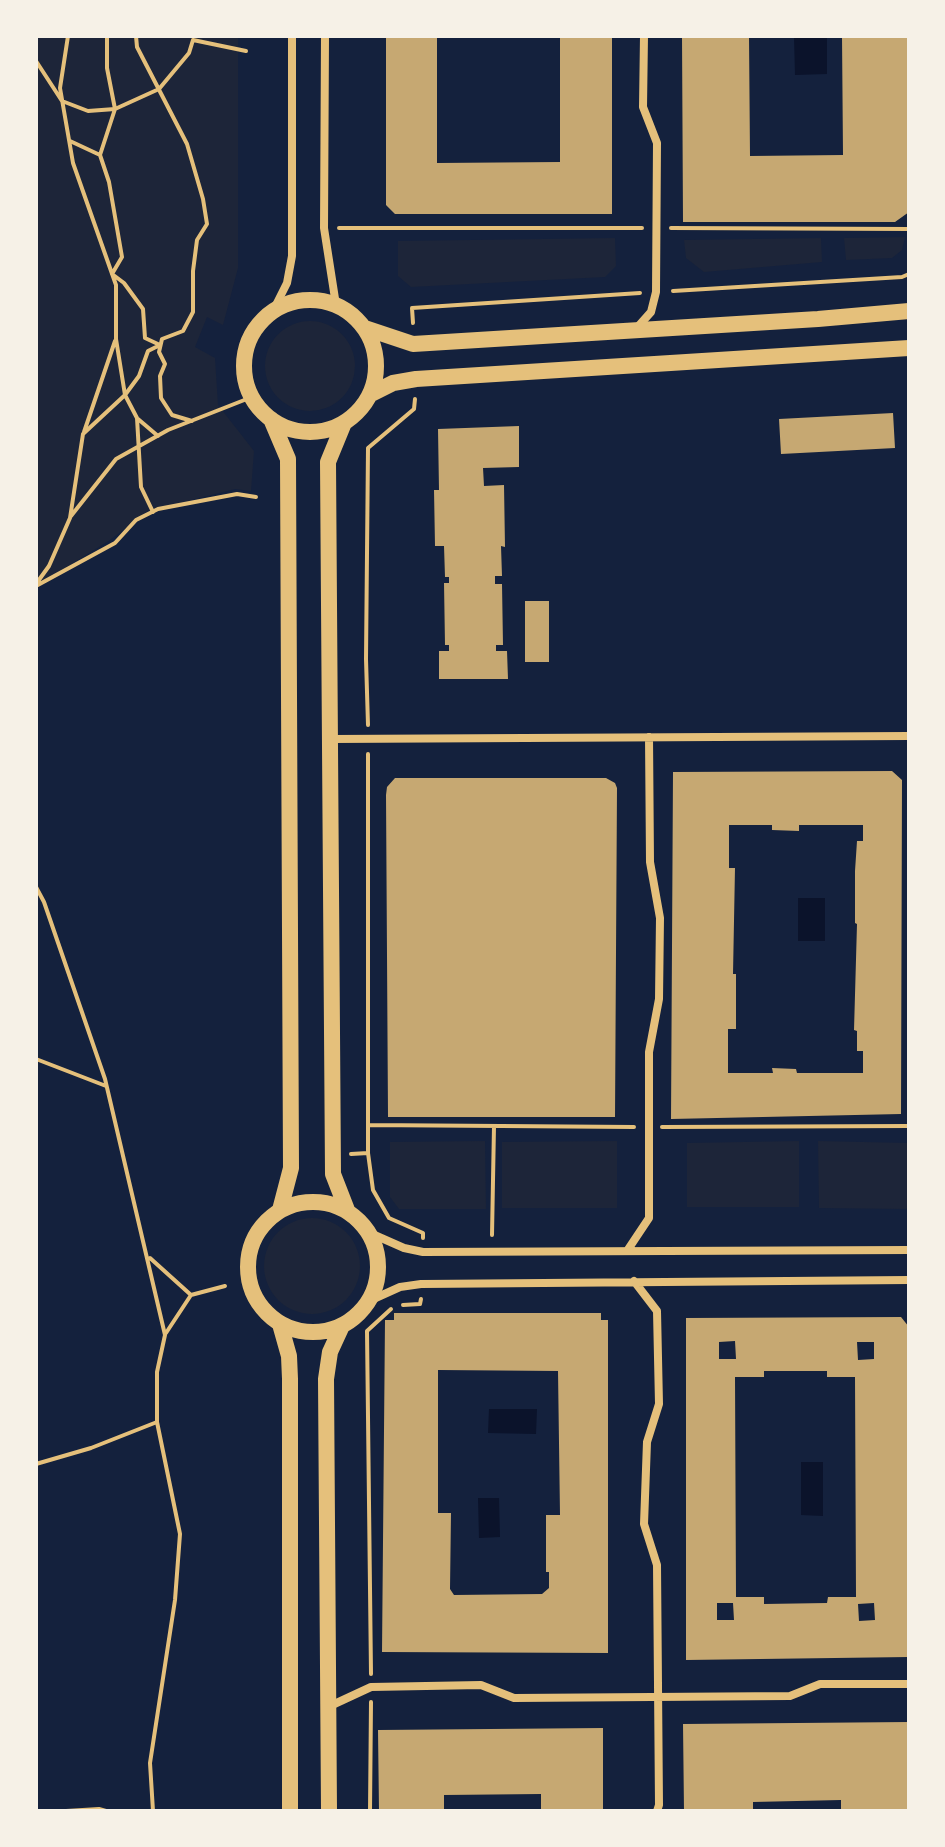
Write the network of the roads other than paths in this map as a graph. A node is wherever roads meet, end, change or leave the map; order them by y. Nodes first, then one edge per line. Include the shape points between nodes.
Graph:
1 (292, 36) edge
2 (325, 36) edge
3 (644, 36) edge
4 (336, 305) junction
5 (273, 311) junction
6 (909, 311) edge
7 (365, 328) junction
8 (635, 330) junction
9 (909, 348) edge
10 (371, 394) junction
11 (271, 419) junction
12 (344, 423) junction
13 (909, 736) edge
14 (649, 737) junction
15 (332, 739) junction
16 (280, 1210) junction
17 (347, 1210) junction
18 (370, 1233) junction
19 (909, 1250) edge
20 (627, 1251) junction
21 (909, 1280) edge
22 (634, 1281) junction
23 (369, 1301) junction
24 (280, 1324) junction
25 (342, 1326) junction
26 (909, 1684) edge
27 (657, 1696) junction
28 (330, 1706) junction
29 (290, 1811) edge
30 (329, 1811) edge
31 (657, 1811) edge

1 - 5 street via 292,256 287,283
2 - 4 street via 324,228
3 - 8 street via 643,107 657,143 656,292 651,312
4 - 5 main road via 310,300
4 - 7 main road
5 - 11 main road via 248,344 244,365 252,397
6 - 8 main road
7 - 8 main road via 413,344
7 - 10 main road via 375,349
9 - 10 main road via 416,379
10 - 12 main road
11 - 12 main road via 307,432
11 - 16 main road via 289,469 292,1154
12 - 15 main road via 328,462
13 - 14 street
14 - 15 street
14 - 20 street via 650,862 660,918 659,999 649,1052 649,1218
15 - 17 main road via 333,1174
16 - 17 main road via 314,1201
16 - 24 main road via 254,1238 248,1257 254,1295
17 - 18 main road
18 - 20 street via 423,1252
18 - 23 main road via 379,1267
19 - 20 street
21 - 22 street
22 - 23 street via 421,1284
22 - 27 street via 657,1311 659,1404 647,1442 644,1524 657,1565
23 - 25 main road
24 - 25 main road via 321,1332
24 - 29 main road via 290,1368
25 - 28 main road via 326,1379
26 - 27 street via 820,1684 790,1696
27 - 28 street via 514,1698 481,1685 371,1687
27 - 31 street
28 - 30 main road

